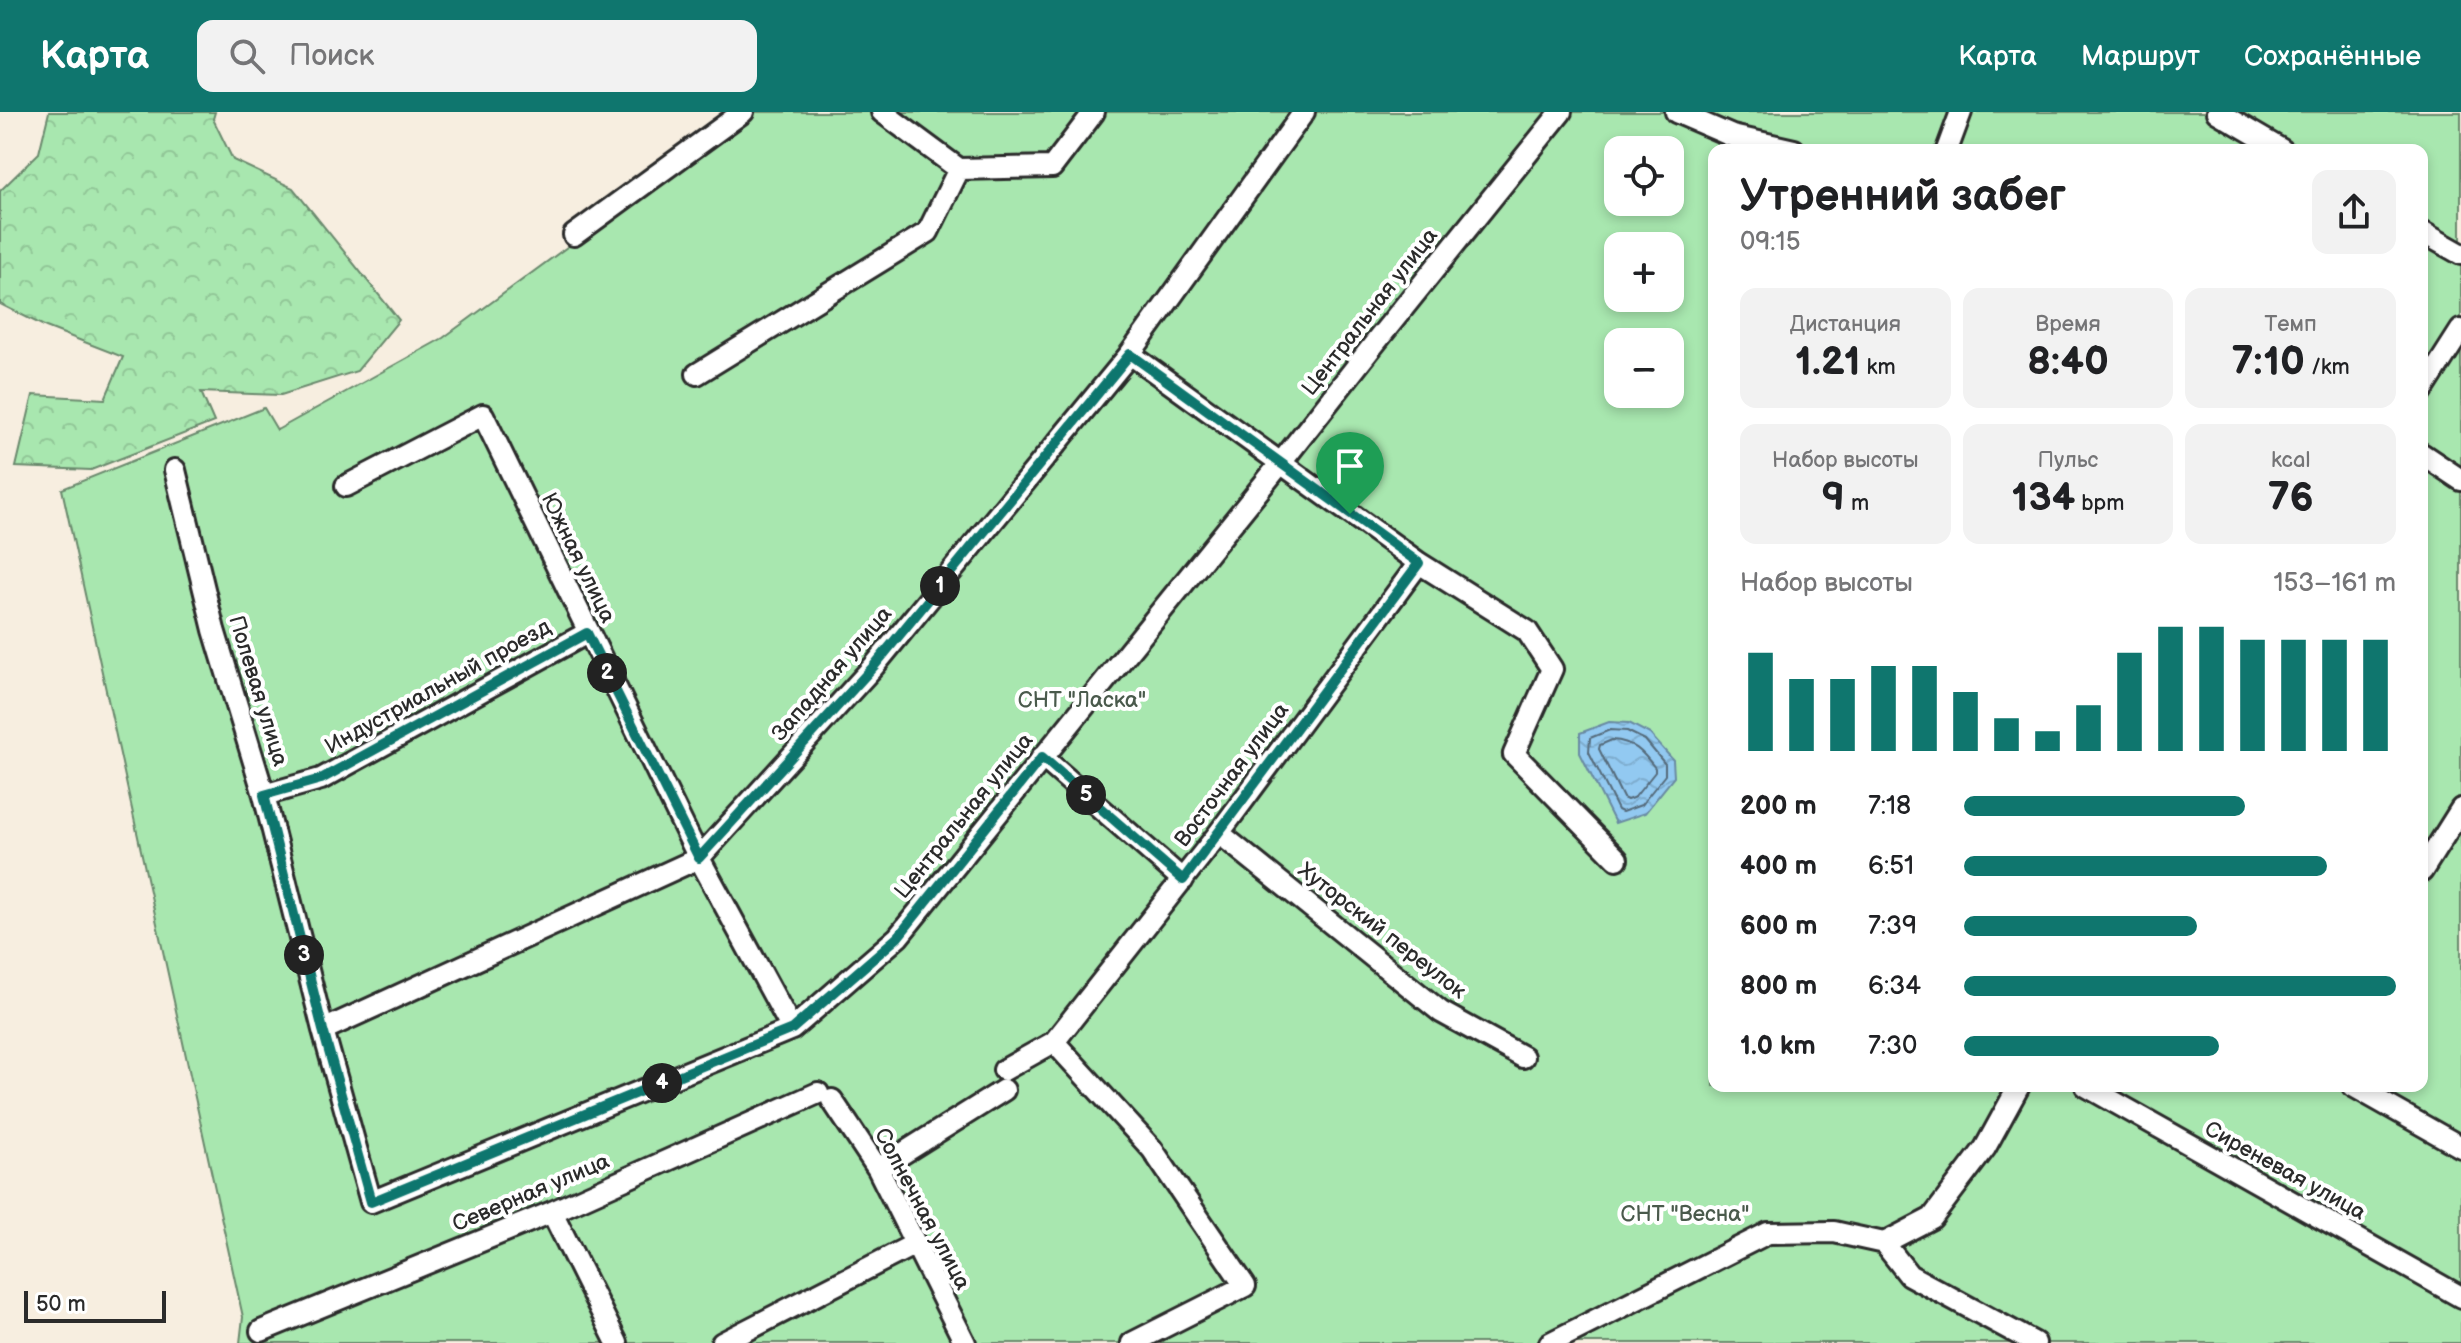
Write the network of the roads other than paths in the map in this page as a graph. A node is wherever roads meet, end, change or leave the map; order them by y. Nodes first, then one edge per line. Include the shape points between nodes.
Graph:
1 (743, 112) edge
2 (882, 112) edge
3 (1094, 112) edge
4 (1304, 112) edge
5 (1561, 112) edge
6 (1676, 112) edge
7 (1961, 112) edge
8 (2217, 112) edge
9 (1767, 144) edge
10 (1949, 144) edge
11 (2272, 144) edge
12 (959, 169) junction
13 (574, 235) dead end
14 (2428, 235) edge
15 (2461, 254) edge
16 (2461, 330) edge
17 (1130, 354) junction
18 (697, 374) dead end
19 (2428, 382) edge
20 (2428, 458) edge
21 (1280, 464) junction
22 (175, 470) dead end
23 (2461, 480) edge
24 (346, 486) dead end
25 (1419, 563) junction
26 (587, 633) junction
27 (1042, 757) junction
28 (264, 795) junction
29 (2461, 809) edge
30 (1219, 833) junction
31 (699, 858) junction
32 (1617, 859) dead end
33 (2428, 861) edge
34 (1183, 880) junction
35 (792, 1029) junction
36 (323, 1030) junction
37 (1054, 1042) junction
38 (1523, 1057) dead end
39 (2016, 1092) edge
40 (2097, 1092) edge
41 (2364, 1092) edge
42 (825, 1097) joint
43 (2461, 1147) edge
44 (878, 1169) junction
45 (371, 1202) joint
46 (552, 1212) junction
47 (1884, 1243) junction
48 (915, 1244) junction
49 (2461, 1297) edge
50 (261, 1331) dead end
51 (2000, 1335) edge
52 (617, 1343) edge
53 (722, 1343) edge
54 (965, 1343) edge
55 (1132, 1343) edge
56 (1550, 1343) edge
57 (2035, 1343) edge

1 - 13 street
2 - 12 street
3 - 12 street via 1052,167
4 - 17 street, Западная улица
5 - 21 street, Центральная улица
6 - 9 street via 1732,136
7 - 10 street
8 - 11 street
12 - 18 street via 928,232
14 - 15 street
16 - 19 street
17 - 21 street
17 - 31 street, Западная улица via 874,666
20 - 23 street
21 - 25 street
21 - 27 street, Центральная улица
22 - 28 street, Полевая улица via 214,630
24 - 26 street, Южная улица via 483,415
25 - 30 street, Восточная улица
25 - 32 street via 1527,631 1552,669 1514,754
26 - 28 street, Индустриальный проезд via 321,779
26 - 31 street, Южная улица
27 - 34 street
27 - 35 street, Центральная улица via 898,937
28 - 36 street, Полевая улица
29 - 33 street
30 - 34 street, Восточная улица
30 - 38 street, Хуторский переулок via 1441,1012
31 - 35 street, Южная улица
31 - 36 street, Западная улица
34 - 37 street, Восточная улица
35 - 45 street, Центральная улица
36 - 45 street, Полевая улица
37 - 44 street, Восточная улица
37 - 55 street via 1152,1149 1245,1286
39 - 47 street via 1985,1148 1932,1218
40 - 49 street, Сиреневая улица
41 - 43 street
42 - 44 street, Солнечная улица
42 - 46 street, Северная улица
44 - 48 street, Солнечная улица
46 - 50 street, Северная улица
46 - 52 street
47 - 51 street via 1909,1275
47 - 56 street via 1834,1232 1768,1233
48 - 53 street
48 - 54 street, Солнечная улица
51 - 57 street

